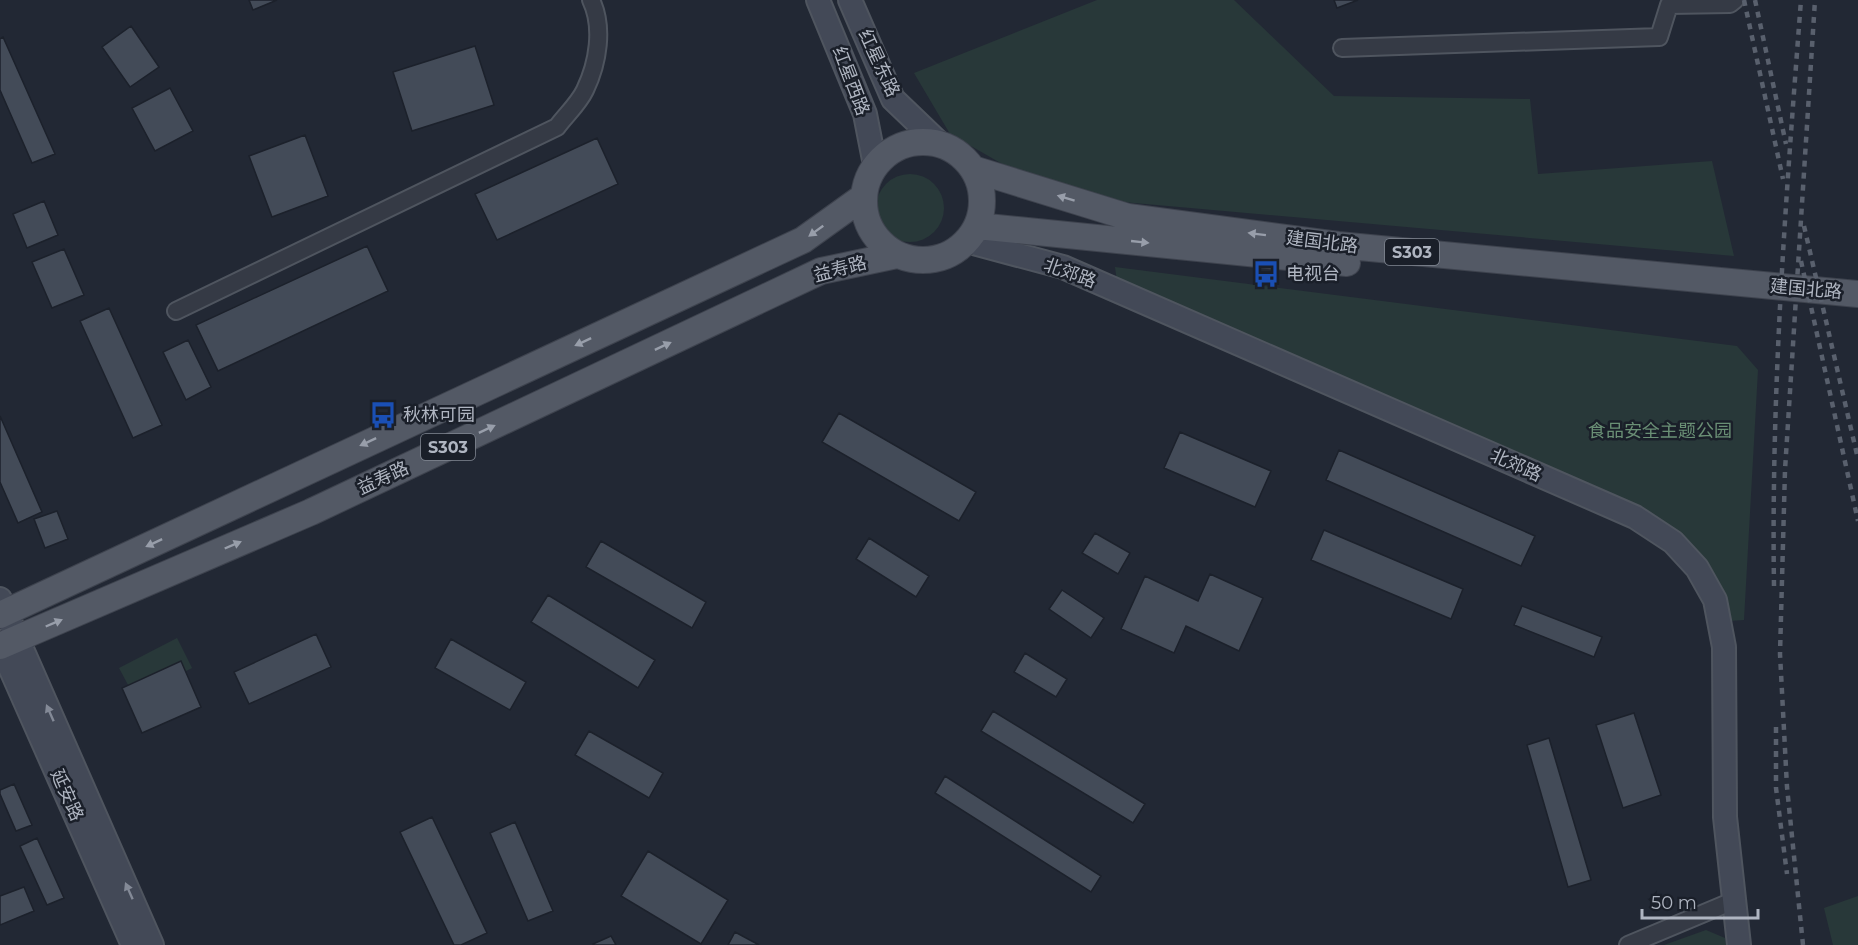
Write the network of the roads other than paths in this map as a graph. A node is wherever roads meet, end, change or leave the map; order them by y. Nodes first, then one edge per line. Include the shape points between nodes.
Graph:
1 (591, 0) edge
2 (818, 0) edge
3 (850, 0) edge
4 (1735, 0) edge
5 (1342, 48) dead end
6 (942, 145) junction
7 (875, 165) junction
8 (973, 169) junction
9 (863, 197) junction
10 (972, 233) junction
11 (897, 255) junction
12 (1858, 294) edge
13 (176, 311) dead end
14 (1858, 311) edge
15 (2, 609) edge
16 (5, 644) edge
17 (1733, 902) junction
18 (133, 945) edge
19 (152, 945) edge
20 (1628, 945) edge
21 (1739, 945) edge

1 - 13 street via 597,13 597,58 585,91 557,127
2 - 7 street, 红星西路 via 865,114
3 - 6 street, 红星东路 via 893,99
4 - 5 street via 1730,4 1669,5 1659,37
6 - 7 main road via 902,145
6 - 8 main road via 959,154
7 - 9 main road
8 - 10 main road via 982,207
12 -> 8 main road, 建国北路 / S303 via 1338,245 1128,217
9 - 11 main road via 871,231
9 -> 15 main road, 益寿路 / S303 via 803,240
10 - 11 main road via 952,253 934,260
10 -> 14 main road, 建国北路
10 - 17 street, 北郊路 via 1064,267 1635,517 1673,542 1697,568 1715,600 1724,647 1725,817
16 -> 11 main road, 益寿路 / S303 via 311,512 821,271
15 - 16 street
16 - 18 street, 延安路
19 -> 16 street
17 - 20 street
17 - 21 street, 北郊路

